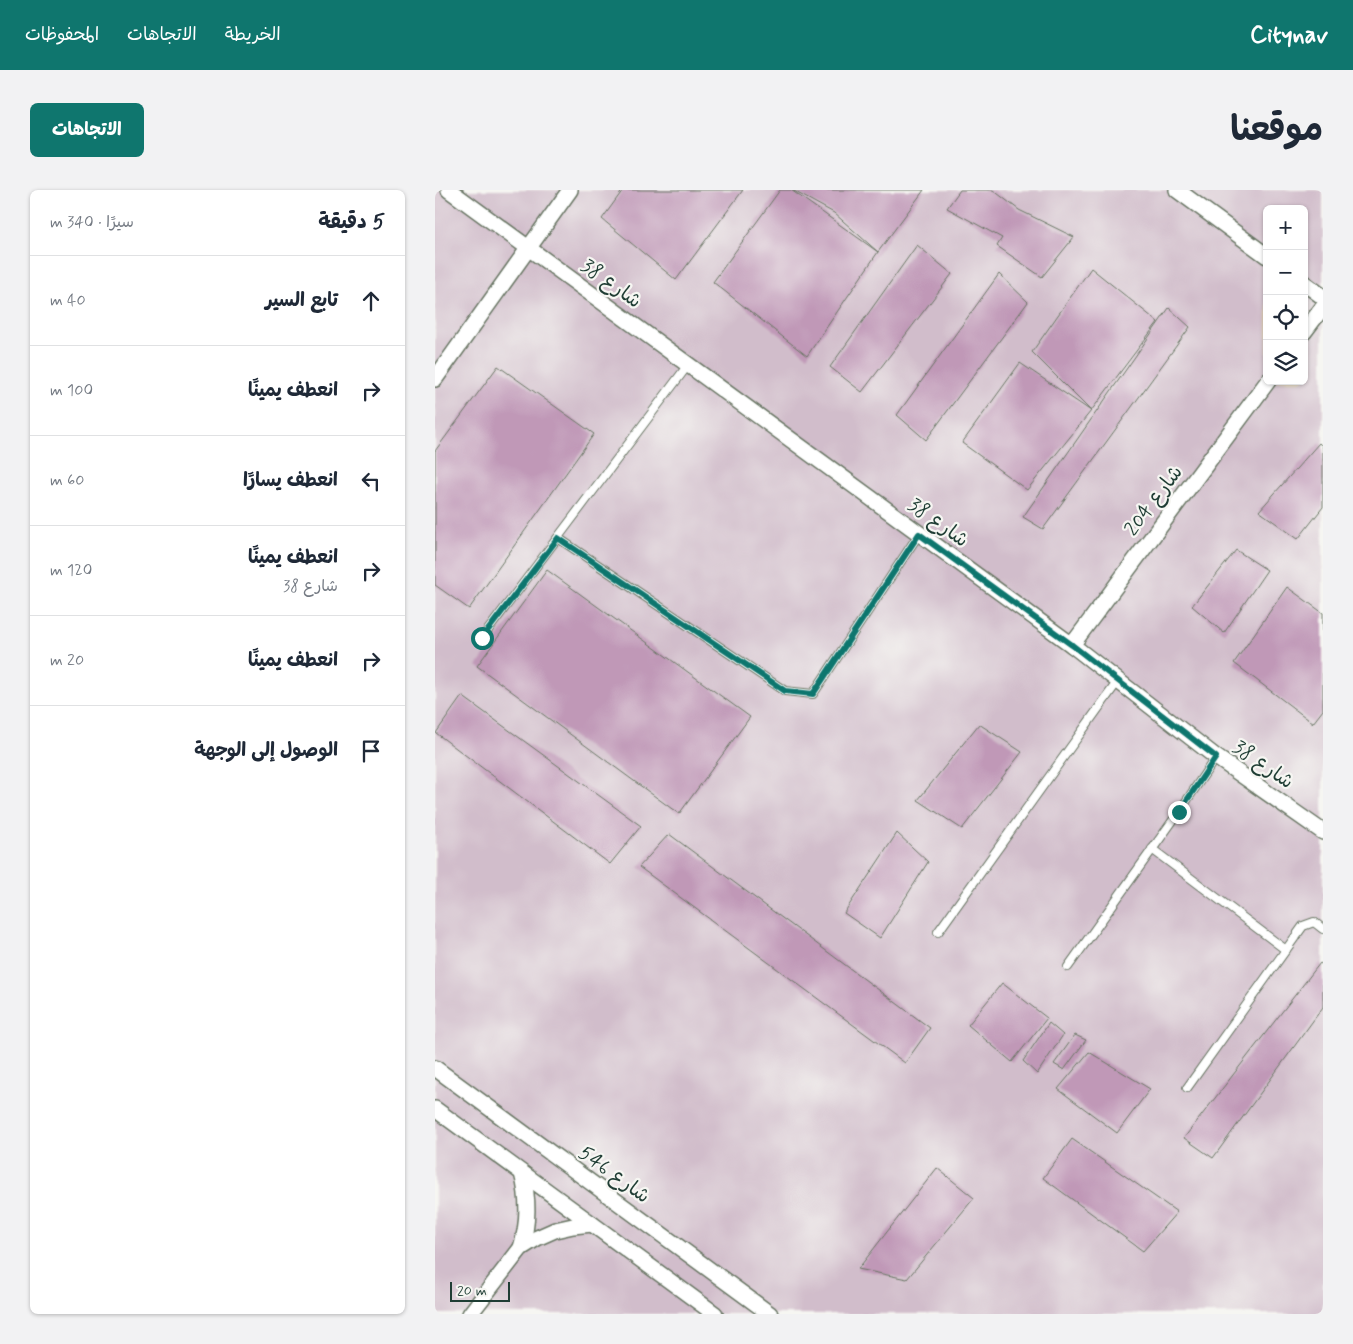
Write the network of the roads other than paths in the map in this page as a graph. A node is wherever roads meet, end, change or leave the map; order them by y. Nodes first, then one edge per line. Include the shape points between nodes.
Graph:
1 (449, 190) edge
2 (570, 190) edge
3 (1177, 190) edge
4 (528, 248) junction
5 (1263, 253) edge
6 (1308, 286) edge
7 (1323, 297) edge
8 (1323, 307) edge
9 (1308, 327) edge
10 (688, 365) junction
11 (435, 379) edge
12 (1265, 385) edge
13 (919, 534) junction
14 (558, 538) junction
15 (482, 638) dead end
16 (1072, 645) junction
17 (1118, 681) junction
18 (1216, 757) junction
19 (1323, 832) edge
20 (1152, 849) junction
21 (1323, 929) edge
22 (938, 932) dead end
23 (1286, 950) junction
24 (1068, 967) dead end
25 (435, 1068) edge
26 (1187, 1088) dead end
27 (435, 1109) edge
28 (522, 1172) junction
29 (592, 1224) junction
30 (521, 1248) junction
31 (470, 1314) edge
32 (715, 1314) edge
33 (770, 1314) edge

1 - 4 street, شارع 38
2 - 4 street
3 - 5 street
4 - 10 street, شارع 38
4 - 11 street
6 - 7 street
8 - 9 street
10 - 13 street, شارع 38
10 - 14 lane
12 - 16 street, شارع 204
13 - 14 lane via 813,694 785,691
13 - 16 street, شارع 38
14 - 15 lane
16 - 17 street, شارع 38
17 - 18 street, شارع 38
17 - 22 lane
18 - 19 street, شارع 38
18 - 20 lane
20 - 23 lane
20 - 24 lane
21 - 23 lane via 1314,922 1303,926
23 - 26 lane
25 - 33 street, شارع 546
27 - 28 street
28 - 29 street
28 - 30 street via 528,1210
29 - 30 street via 555,1230
29 - 32 street
30 - 31 street

